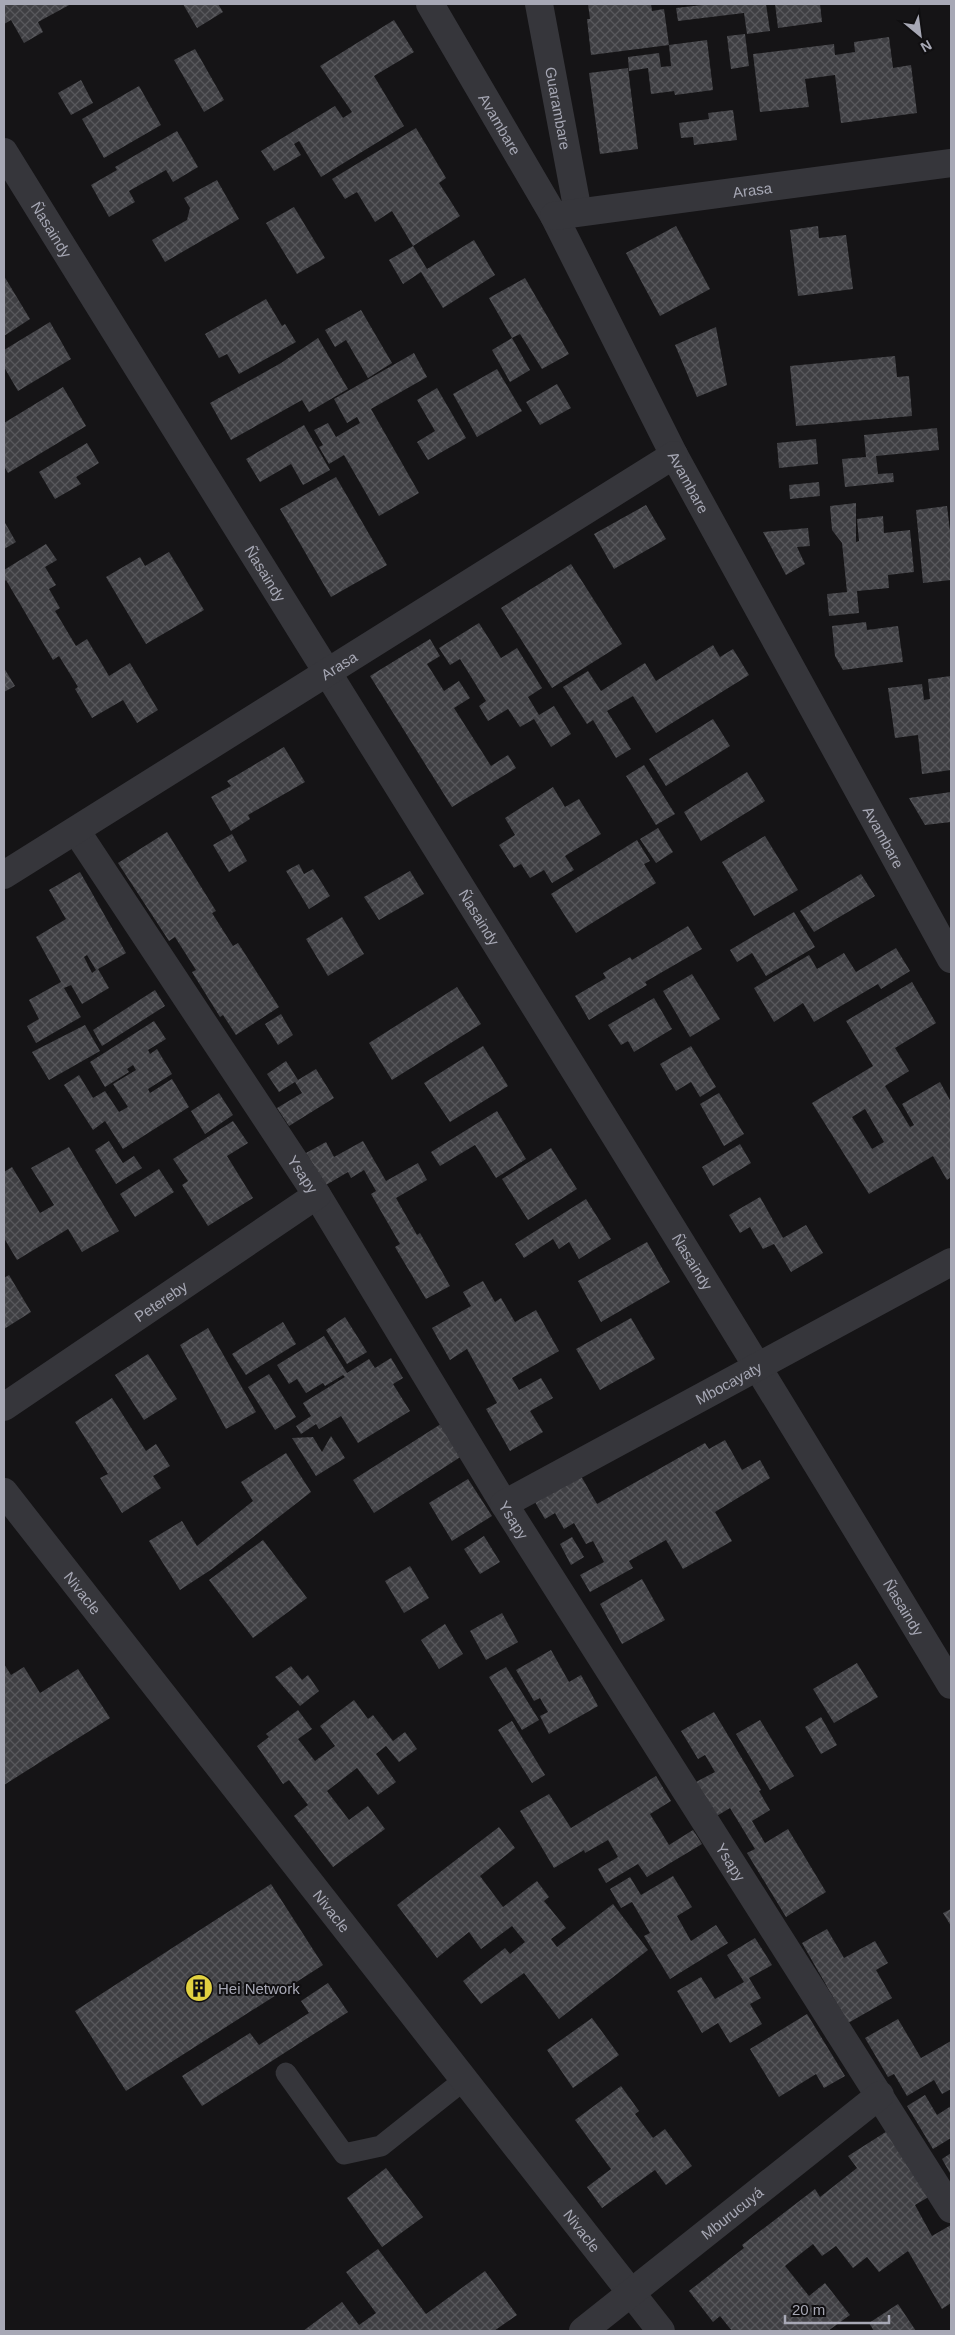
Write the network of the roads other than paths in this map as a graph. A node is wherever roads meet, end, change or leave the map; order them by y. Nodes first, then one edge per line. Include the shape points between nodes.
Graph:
1 (430, 4) edge
2 (539, 4) edge
3 (4, 152) edge
4 (951, 163) edge
5 (566, 214) junction
6 (674, 455) junction
7 (326, 674) junction
8 (77, 832) junction
9 (4, 875) edge
10 (951, 959) edge
11 (317, 1195) junction
12 (951, 1262) edge
13 (759, 1366) junction
14 (4, 1407) edge
15 (4, 1492) edge
16 (504, 1504) junction
17 (951, 1685) edge
18 (286, 2073) dead end
19 (464, 2080) junction
20 (880, 2095) junction
21 (951, 2209) edge
22 (631, 2293) junction
23 (583, 2331) edge
24 (661, 2331) edge

1 - 5 street, Avambare
2 - 5 street, Guarambare
3 - 7 street, Ñasaindy
4 - 5 street, Arasa
5 - 6 street, Avambare
6 - 7 street, Arasa
6 - 10 street, Avambare
7 - 8 street, Arasa
7 - 13 street, Ñasaindy
8 - 9 street, Arasa
8 - 11 street, Ysapy
11 - 14 street, Petereby
11 - 16 street, Ysapy
12 - 13 street, Mbocayaty
13 - 16 street, Mbocayaty
13 - 17 street, Ñasaindy
15 - 19 street, Nivacle
16 - 20 street, Ysapy
18 - 19 lane via 344,2154 381,2146
19 - 22 street, Nivacle
20 - 21 street, Ysapy
20 - 22 street, Mburucuyá
22 - 23 street, Mburucuyá
22 - 24 street, Nivacle

